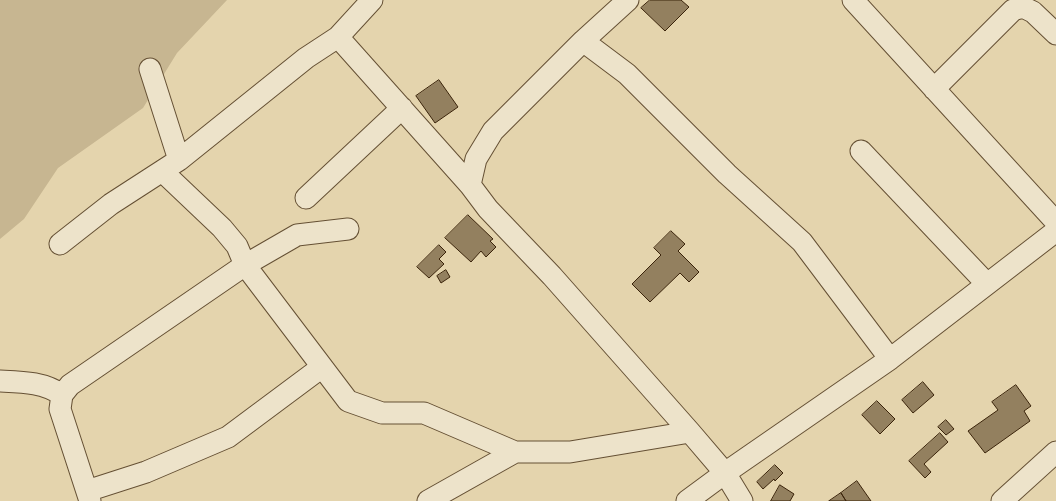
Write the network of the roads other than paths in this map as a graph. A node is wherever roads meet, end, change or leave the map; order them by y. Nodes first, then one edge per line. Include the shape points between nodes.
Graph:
1 (372, 0) edge
2 (628, 0) edge
3 (853, 0) edge
4 (1056, 34) edge
5 (338, 37) junction
6 (583, 41) junction
7 (150, 69) dead end
8 (934, 89) junction
9 (402, 108) junction
10 (861, 151) dead end
11 (171, 165) junction
12 (470, 185) junction
13 (306, 198) dead end
14 (1056, 222) edge
15 (348, 229) dead end
16 (1056, 231) edge
17 (60, 244) dead end
18 (245, 265) junction
19 (987, 284) junction
20 (890, 359) junction
21 (322, 367) junction
22 (0, 381) edge
23 (62, 395) junction
24 (690, 432) junction
25 (515, 452) junction
26 (1053, 459) edge
27 (725, 473) junction
28 (88, 496) edge
29 (428, 501) edge
30 (687, 501) edge
31 (742, 501) edge
32 (1002, 501) edge

1 - 5 street
2 - 6 street
3 - 8 street
4 - 8 street via 1034,12 1023,7 1013,10
5 - 9 street
5 - 11 street via 306,58
6 - 12 street via 493,131 476,160
6 - 20 street via 627,74 727,174 802,242
7 - 11 street
8 - 14 street
9 - 12 street
9 - 13 street
10 - 19 street
11 - 17 street via 111,204
11 - 18 street via 237,246
12 - 24 street via 488,209
15 - 18 street via 298,235
16 - 19 street
18 - 21 street
18 - 23 street via 70,385
19 - 20 street
20 - 27 street
21 - 25 street via 348,401 382,413 424,413
21 - 28 street via 228,437
22 - 23 street via 43,385
23 - 28 street via 60,409
24 - 25 street via 570,452
24 - 27 street
25 - 29 street
26 - 32 street
27 - 30 street
27 - 31 street

